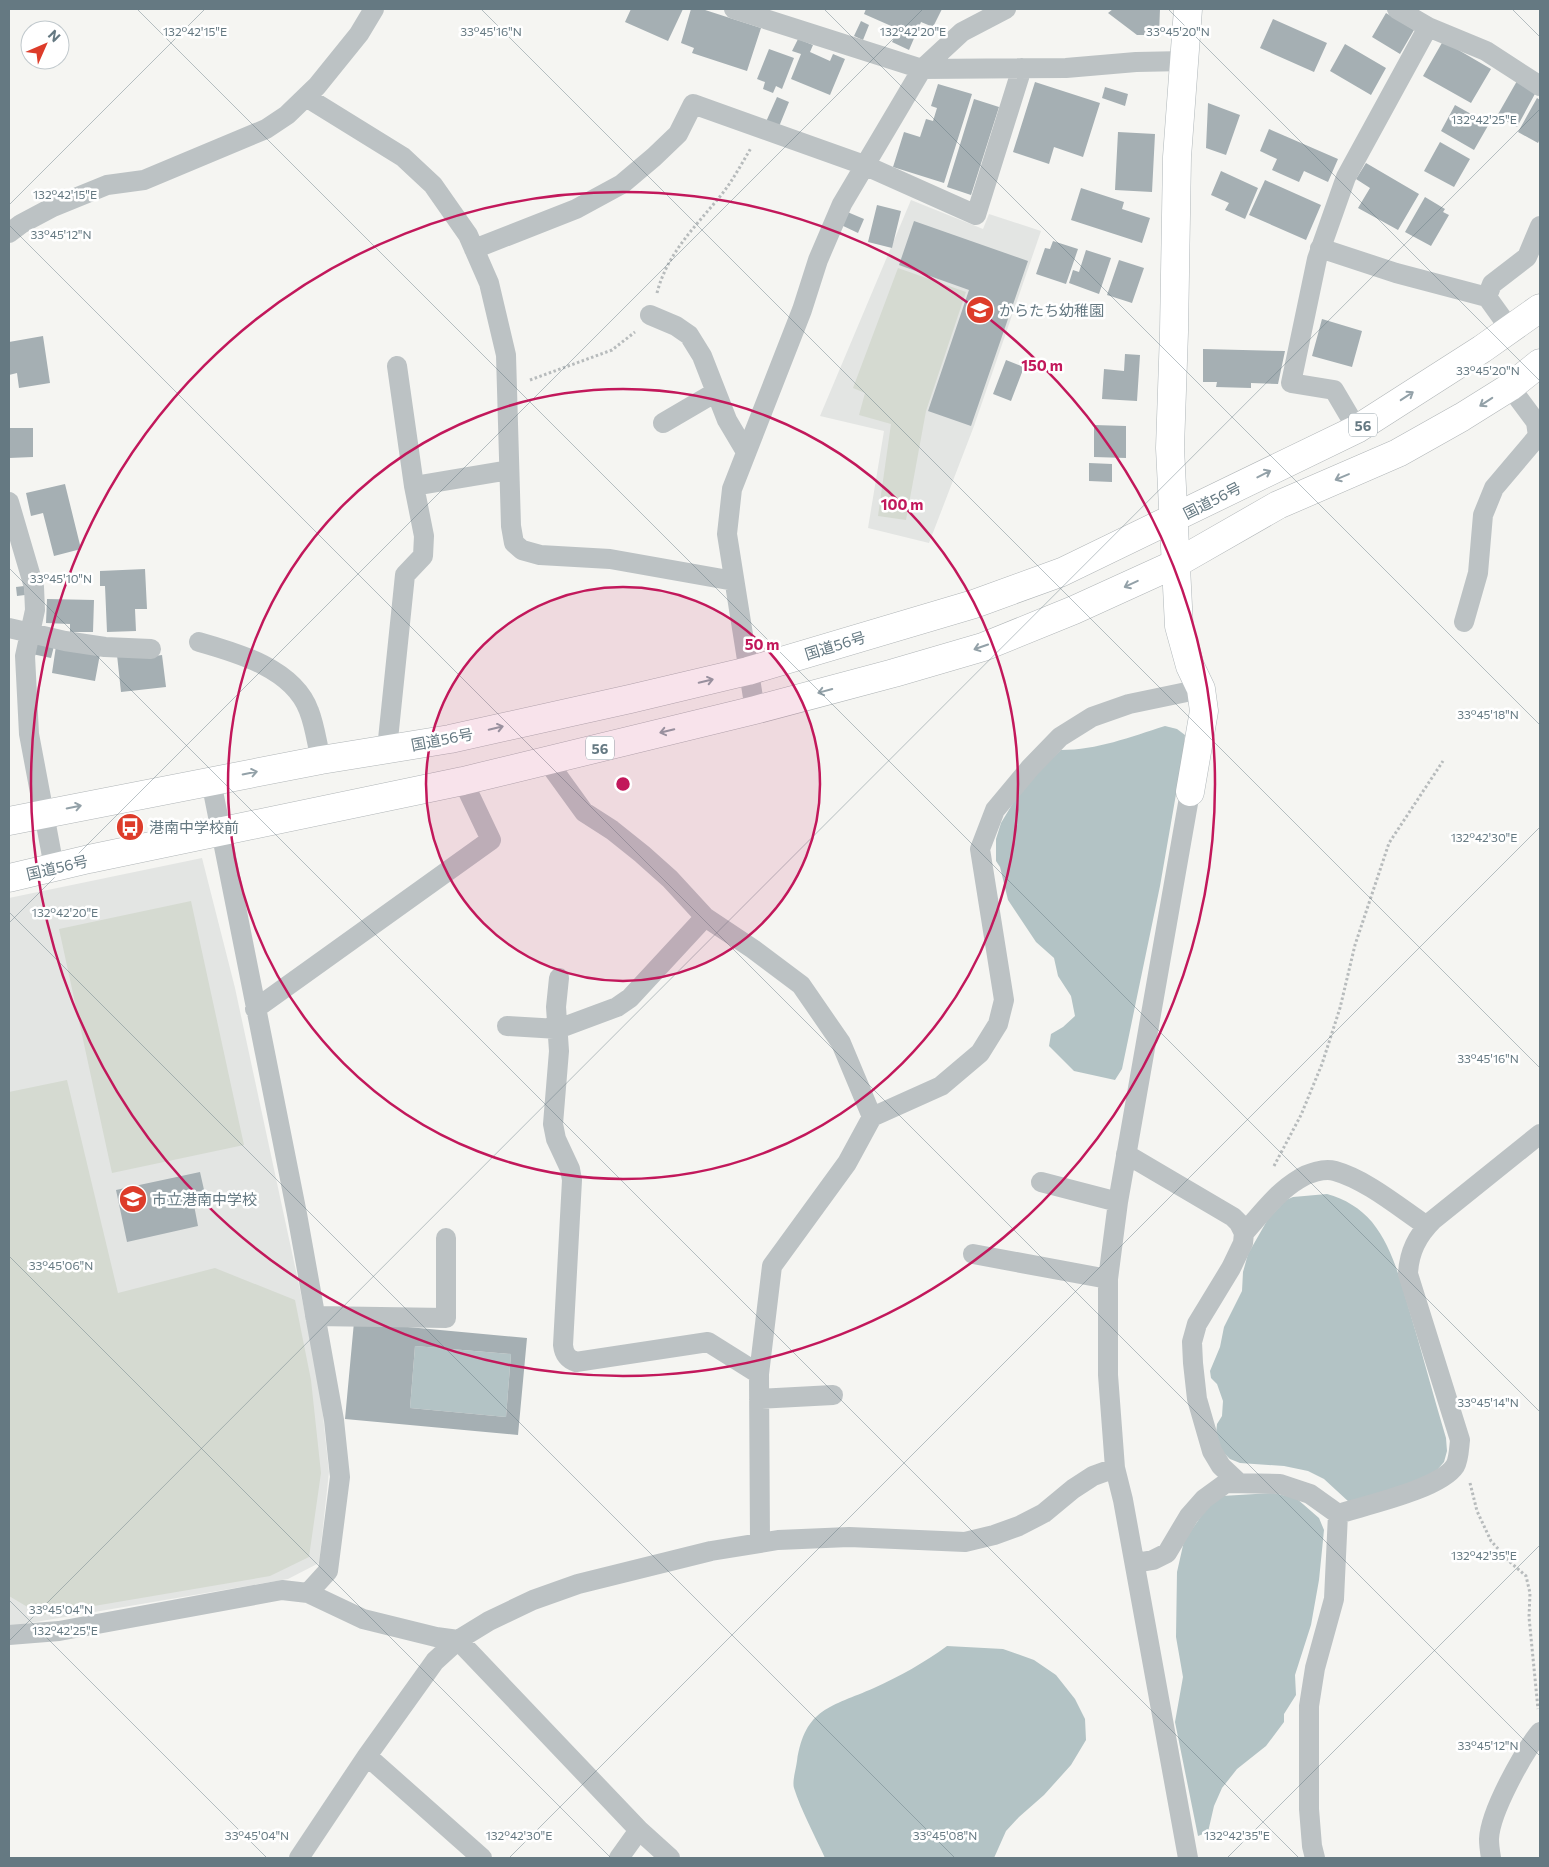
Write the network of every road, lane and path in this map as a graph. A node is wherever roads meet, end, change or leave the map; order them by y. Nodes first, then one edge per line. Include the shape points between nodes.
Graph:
1 (374, 9) edge
2 (734, 9) edge
3 (1006, 9) edge
4 (1188, 9) edge
5 (1397, 9) edge
6 (1428, 27) junction
7 (1185, 60) junction
8 (1022, 68) junction
9 (922, 69) junction
10 (1540, 86) edge
11 (306, 97) junction
12 (763, 129) junction
13 (864, 165) junction
14 (1540, 226) edge
15 (9, 233) edge
16 (474, 248) junction
17 (1320, 248) junction
18 (1487, 297) junction
19 (1540, 308) edge
20 (650, 315) junction
21 (1510, 329) junction
22 (1540, 364) edge
23 (396, 366) dead end
24 (1510, 386) junction
25 (507, 388) junction
26 (716, 392) junction
27 (663, 423) dead end
28 (1357, 429) junction
29 (746, 452) junction
30 (509, 470) junction
31 (414, 486) junction
32 (9, 502) edge
33 (1174, 519) junction
34 (1175, 564) junction
35 (734, 581) junction
36 (1464, 622) dead end
37 (9, 628) edge
38 (30, 633) junction
39 (199, 642) dead end
40 (150, 649) dead end
41 (748, 671) junction
42 (1201, 689) junction
43 (755, 710) junction
44 (387, 749) junction
45 (320, 760) junction
46 (547, 761) junction
47 (1443, 761) dead end
48 (211, 781) junction
49 (463, 781) junction
50 (1190, 792) joint
51 (44, 813) junction
52 (9, 821) edge
53 (221, 832) junction
54 (54, 867) junction
55 (9, 878) edge
56 (705, 917) junction
57 (559, 978) dead end
58 (255, 1009) junction
59 (507, 1026) dead end
60 (558, 1029) junction
61 (872, 1117) junction
62 (1540, 1134) edge
63 (1126, 1154) junction
64 (1271, 1173) dead end
65 (1041, 1182) dead end
66 (1118, 1202) junction
67 (1427, 1226) junction
68 (1244, 1232) junction
69 (446, 1238) dead end
70 (973, 1254) dead end
71 (1108, 1279) junction
72 (316, 1316) junction
73 (759, 1374) junction
74 (833, 1395) dead end
75 (760, 1399) junction
76 (1455, 1466) junction
77 (1115, 1468) junction
78 (1239, 1483) junction
79 (1338, 1514) junction
80 (760, 1543) junction
81 (1134, 1564) junction
82 (308, 1593) junction
83 (9, 1635) edge
84 (458, 1640) junction
85 (1540, 1732) edge
86 (368, 1756) junction
87 (639, 1830) junction
88 (299, 1858) edge
89 (482, 1858) edge
90 (619, 1858) edge
91 (670, 1858) edge
92 (1188, 1858) edge
93 (1315, 1858) edge
94 (1491, 1858) edge

1 - 11 street via 359,34
2 - 9 street
3 - 9 street via 962,32
4 - 7 main road
5 - 6 street
6 - 10 street via 1486,51
6 - 17 street via 1346,177
7 - 8 street
7 - 33 main road via 1177,157 1170,448
8 - 9 street
8 - 13 street via 976,215
9 - 13 street
11 - 15 street via 266,129 144,180 107,185 53,207
11 - 16 street via 402,158 433,186
12 - 13 street
12 - 16 street via 693,104 678,134 622,184 576,210
12 - 20 path via 723,193 694,225 668,263
13 - 29 street via 842,204 818,260 802,310
14 - 18 street via 1527,257 1492,284
16 - 25 street via 489,283 506,355
17 - 18 street via 1396,273
17 - 28 street via 1291,382 1334,390
18 - 21 street
19 - 21 main road, 国道56号 / 56
20 - 25 path via 612,350
20 - 26 street via 689,335 702,356
28 -> 21 main road, 国道56号 / 56
22 - 24 main road, 国道56号 / 56
23 - 31 street
24 -> 34 main road, 国道56号 / 56 via 1398,453 1278,504
24 - 36 street via 1536,422 1538,436 1494,488 1483,515 1478,573
25 - 30 street
26 - 27 street
26 - 29 street via 726,420
33 -> 28 main road, 国道56号 / 56
29 - 35 street via 732,489 727,534
30 - 31 street
30 - 35 street via 511,526 514,543 522,550 540,555 610,559
31 - 44 street via 424,536 423,556 405,575
32 - 38 street via 34,587 35,610
33 - 34 main road
33 - 41 main road, 国道56号 / 56 via 1062,572 974,604
34 - 42 main road via 1179,626 1190,666
34 -> 43 main road, 国道56号 / 56 via 983,647
35 - 41 street
37 - 38 street
38 - 40 street via 105,648
38 - 51 street via 25,656 29,734
39 - 45 street via 233,652 279,674 295,687 309,710
41 - 43 street
44 -> 41 main road, 国道56号 / 56 via 450,738
42 - 50 main road via 1204,711
42 - 61 street via 1129,704 1092,717 1060,737 995,810 980,849 1004,1000 998,1024 980,1053 941,1086
43 -> 46 main road, 国道56号 / 56
44 - 45 main road, 国道56号 / 56
48 -> 45 main road, 国道56号 / 56
46 - 49 main road, 国道56号 / 56
46 - 56 street via 584,812 642,854
47 - 64 path via 1389,843 1355,945 1322,1064 1301,1115
51 -> 48 main road, 国道56号 / 56
48 - 53 street
49 - 53 main road, 国道56号 / 56
49 - 58 street via 491,840
50 - 63 street
51 - 52 main road, 国道56号 / 56
51 - 54 street
53 - 54 main road, 国道56号 / 56
53 - 58 street
54 - 55 main road, 国道56号 / 56
56 - 60 street via 630,998 617,1007
56 - 61 street via 801,985 841,1043
57 - 60 street
58 - 72 street
59 - 60 street
60 - 73 street via 560,1052 553,1124 572,1180 564,1354 576,1362 708,1342
61 - 73 street via 848,1162 772,1266
62 - 67 street
63 - 66 street
63 - 68 street via 1233,1217
65 - 66 street
66 - 71 street
67 - 68 street via 1360,1181 1334,1170 1299,1178
67 - 76 street via 1413,1246 1408,1274 1460,1440
68 - 78 street via 1243,1243 1197,1324 1192,1342 1198,1399 1212,1451 1221,1466
69 - 72 street via 446,1318
70 - 71 street
71 - 77 street via 1108,1375
72 - 82 street via 340,1477 328,1571
73 - 75 street
74 - 75 street
75 - 80 street
76 - 79 street via 1444,1477 1424,1487
76 - 85 path via 1469,1479 1477,1511 1491,1541 1526,1576
77 - 80 street via 1093,1476 1044,1513 1019,1526 965,1542 849,1537
77 - 81 street
78 - 79 street via 1280,1484 1310,1494
78 - 81 street via 1226,1482 1204,1499 1189,1516 1167,1554
79 - 93 street via 1334,1599 1315,1668 1309,1706 1309,1809
80 - 84 street via 711,1550 578,1584 489,1620
81 - 92 street
82 - 83 street via 282,1590 59,1631
82 - 84 street via 363,1620 436,1638
84 - 86 street via 435,1661
84 - 87 street
85 - 94 street via 1528,1747 1497,1808 1489,1839
86 - 88 street
86 - 89 street
87 - 90 street
87 - 91 street

